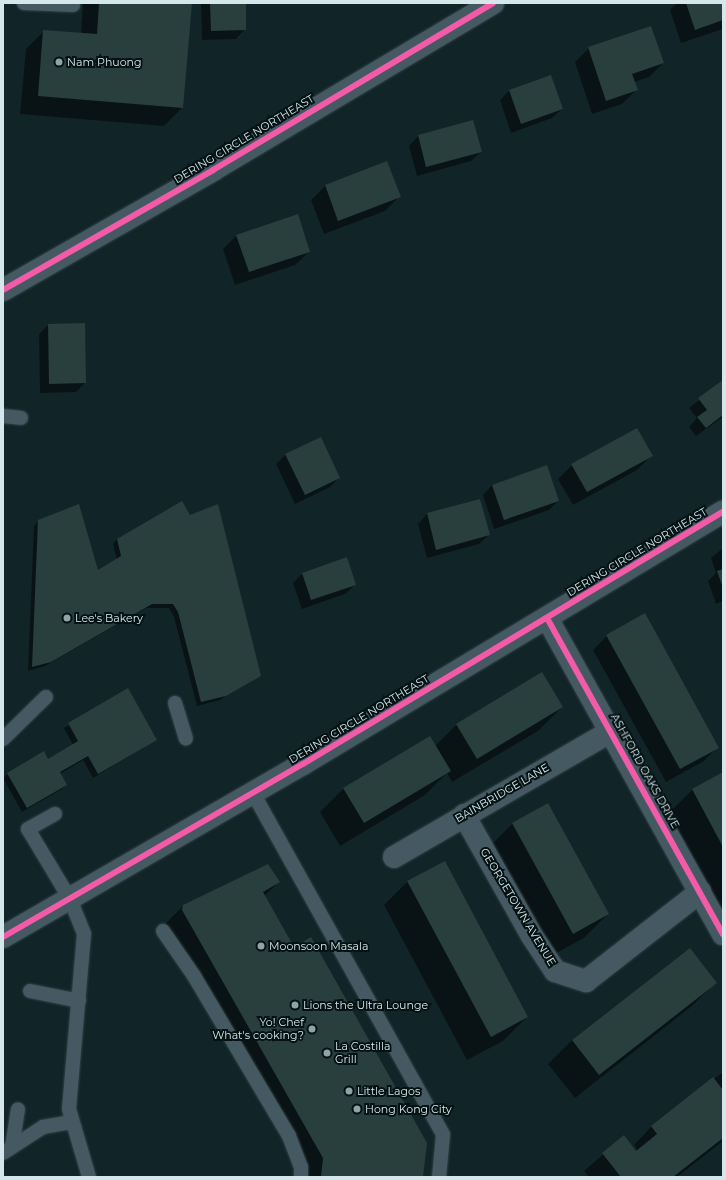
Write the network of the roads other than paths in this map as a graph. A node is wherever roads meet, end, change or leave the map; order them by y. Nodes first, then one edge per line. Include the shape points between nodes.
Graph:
1 (24, 3) edge
2 (493, 3) edge
3 (73, 5) dead end
4 (3, 290) edge
5 (3, 416) edge
6 (21, 418) dead end
7 (723, 512) edge
8 (546, 618) junction
9 (46, 697) dead end
10 (175, 703) dead end
11 (611, 730) junction
12 (186, 738) dead end
13 (3, 739) edge
14 (253, 793) junction
15 (55, 814) dead end
16 (464, 815) junction
17 (394, 857) dead end
18 (700, 892) junction
19 (70, 899) junction
20 (162, 931) dead end
21 (723, 934) edge
22 (3, 938) edge
23 (30, 991) dead end
24 (79, 1001) junction
25 (18, 1109) dead end
26 (72, 1122) junction
27 (8, 1150) edge
28 (85, 1176) edge
29 (301, 1177) edge
30 (439, 1177) edge

1 - 3 lane
2 - 4 street, DERING CIRCLE NORTHEAST via 213,170
5 - 6 lane
7 - 8 street, DERING CIRCLE NORTHEAST
8 - 11 street, ASHFORD OAKS DRIVE
8 - 14 street, DERING CIRCLE NORTHEAST
9 - 13 lane
10 - 12 lane
11 - 16 street, BAINBRIDGE LANE
11 - 18 street, ASHFORD OAKS DRIVE
14 - 19 street, DERING CIRCLE NORTHEAST
14 - 30 lane via 443,1135
15 - 19 lane via 28,829
16 - 17 street, BAINBRIDGE LANE
16 - 18 street, GEORGETOWN AVENUE via 532,936 555,971 586,981
18 - 21 street, ASHFORD OAKS DRIVE
19 - 22 street, DERING CIRCLE NORTHEAST
19 - 24 lane via 84,934
20 - 29 lane via 194,976 289,1136 301,1167
23 - 24 lane
24 - 26 lane via 69,1109
25 - 27 lane
26 - 27 lane via 43,1127
26 - 28 lane via 80,1138

